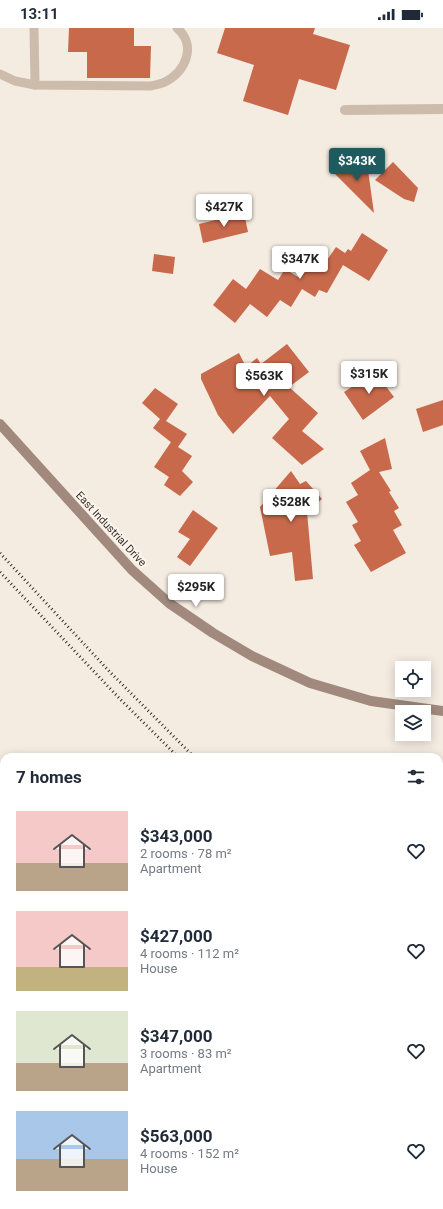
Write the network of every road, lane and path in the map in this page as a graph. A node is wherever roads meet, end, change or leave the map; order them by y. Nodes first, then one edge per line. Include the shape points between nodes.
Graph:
1 (34, 28) edge
2 (177, 28) edge
3 (0, 74) edge
4 (35, 85) junction
5 (443, 109) edge
6 (345, 110) dead end
7 (0, 424) edge
8 (443, 711) edge

1 - 4 lane
2 - 4 lane via 187,41 188,53 183,66 164,83 150,86
3 - 4 lane via 15,81
5 - 6 street
7 - 8 street, East Industrial Drive via 132,570 169,603 213,633 252,656 310,683 371,701

